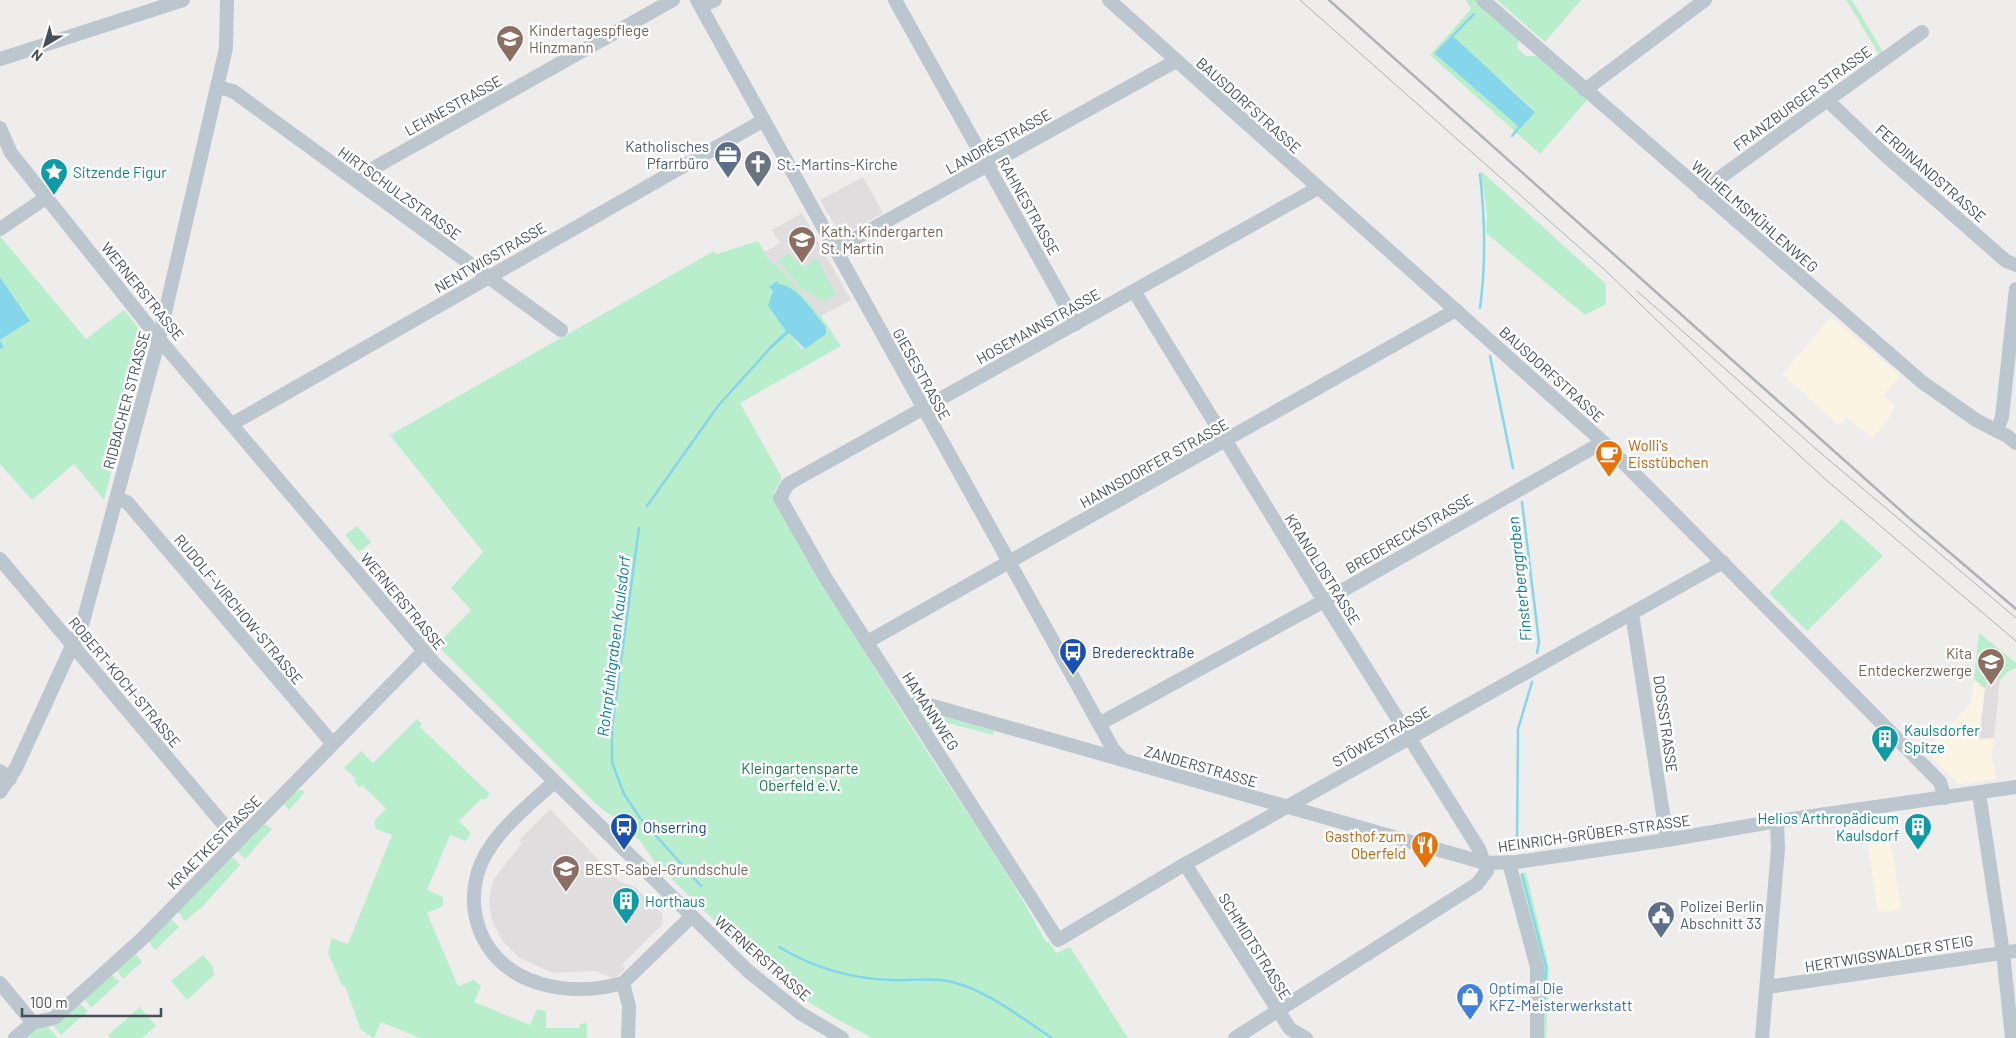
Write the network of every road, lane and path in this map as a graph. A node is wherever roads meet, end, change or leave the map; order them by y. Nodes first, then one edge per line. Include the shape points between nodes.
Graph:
1 (183, 0) edge
2 (228, 0) edge
3 (672, 0) edge
4 (715, 0) edge
5 (896, 0) edge
6 (1109, 0) edge
7 (1483, 0) edge
8 (1705, 0) edge
9 (699, 3) edge
10 (1922, 32) dead end
11 (0, 59) edge
12 (1176, 61) junction
13 (218, 87) junction
14 (1585, 90) junction
15 (1827, 100) junction
16 (764, 120) junction
17 (0, 128) edge
18 (987, 165) junction
19 (357, 181) junction
20 (1318, 188) junction
21 (1703, 193) junction
22 (47, 198) junction
23 (0, 229) edge
24 (836, 249) junction
25 (2016, 264) edge
26 (487, 277) junction
27 (2016, 289) edge
28 (1134, 291) junction
29 (1456, 310) junction
30 (1076, 324) junction
31 (561, 330) dead end
32 (159, 339) junction
33 (923, 409) junction
34 (232, 424) junction
35 (1997, 431) junction
36 (1226, 441) junction
37 (1603, 442) junction
38 (2016, 443) edge
39 (780, 498) joint
40 (117, 499) junction
41 (0, 559) edge
42 (1009, 562) junction
43 (1723, 562) junction
44 (1324, 601) junction
45 (1632, 612) junction
46 (867, 642) junction
47 (73, 645) junction
48 (424, 652) junction
49 (909, 708) junction
50 (1099, 724) junction
51 (1411, 738) junction
52 (333, 744) junction
53 (1123, 760) junction
54 (5, 775) edge
55 (554, 782) junction
56 (2016, 787) edge
57 (0, 792) edge
58 (1979, 793) junction
59 (1945, 798) junction
60 (1286, 807) junction
61 (1777, 821) junction
62 (224, 825) dead end
63 (1667, 840) junction
64 (1485, 863) junction
65 (1510, 863) junction
66 (1185, 864) junction
67 (691, 917) junction
68 (1058, 940) joint
69 (2010, 952) edge
70 (0, 983) edge
71 (623, 983) junction
72 (1767, 987) junction
73 (1277, 1011) junction
74 (33, 1023) junction
75 (15, 1038) edge
76 (628, 1038) edge
77 (842, 1038) edge
78 (1235, 1038) edge
79 (1306, 1038) edge
80 (1537, 1038) edge
81 (1762, 1038) edge
82 (2012, 1038) edge

1 - 11 street
2 - 13 street, RIDBACHER STRASSE via 226,48
3 - 19 street, LEHNESTRASSE via 363,174
4 - 9 street
5 - 18 street, RAHNESTRASSE
6 - 12 street, BAUSDORFSTRASSE
7 - 14 street, WILHELMSMÜHLENWEG
8 - 14 street
9 - 16 street, GIESESTRASSE
10 - 15 street, FRANZBURGER STRASSE
12 - 18 street, LANDRÉSTRASSE
12 - 20 street, BAUSDORFSTRASSE
13 - 19 street, HIRTSCHULZSTRASSE via 233,91
13 - 32 street, RIDBACHER STRASSE
14 - 21 street, WILHELMSMÜHLENWEG
15 - 21 street, FRANZBURGER STRASSE
15 - 25 street, FERDINANDSTRASSE via 2006,261
16 - 24 street, GIESESTRASSE
16 - 26 street, NENTWIGSTRASSE
17 - 22 street, WERNERSTRASSE via 11,153
18 - 24 street, LANDRÉSTRASSE
18 - 30 street, RAHNESTRASSE
19 - 26 street, HIRTSCHULZSTRASSE
20 - 28 street, HOSEMANNSTRASSE
20 - 29 street, BAUSDORFSTRASSE
21 - 35 street, WILHELMSMÜHLENWEG via 1922,382
22 - 23 street
22 - 32 street, WERNERSTRASSE
24 - 33 street, GIESESTRASSE
26 - 31 street, HIRTSCHULZSTRASSE
26 - 34 street, NENTWIGSTRASSE
27 - 35 street via 2002,417
28 - 30 street, HOSEMANNSTRASSE
28 - 36 street, KRANOLDSTRASSE
29 - 36 street, HANNSDORFER STRASSE
29 - 37 street, BAUSDORFSTRASSE
30 - 33 street, HOSEMANNSTRASSE
32 - 34 street, WERNERSTRASSE
32 - 40 street, RIDBACHER STRASSE
33 - 39 street, HOSEMANNSTRASSE via 788,484
33 - 42 street, GIESESTRASSE
34 - 48 street, WERNERSTRASSE
35 - 38 street, WILHELMSMÜHLENWEG
36 - 42 street, HANNSDORFER STRASSE
36 - 44 street, KRANOLDSTRASSE
37 - 43 street, BAUSDORFSTRASSE
37 - 44 street, BREDERECKSTRASSE
39 - 46 street, HAMANNWEG
40 - 47 street, RIDBACHER STRASSE via 83,622
40 - 52 street, RUDOLF-VIRCHOW-STRASSE via 127,502
41 - 47 street, ROBERT-KOCH-STRASSE
42 - 46 street, HANNSDORFER STRASSE
42 - 50 street, GIESESTRASSE
43 - 45 street, STÖWESTRASSE
43 - 59 street, BAUSDORFSTRASSE via 1940,782
44 - 50 street, BREDERECKSTRASSE
44 - 51 street, KRANOLDSTRASSE
45 - 51 street, STÖWESTRASSE
45 - 63 street, DOSSSTRASSE
46 - 49 street, HAMANNWEG
47 - 54 street, RIDBACHER STRASSE
47 - 62 street, ROBERT-KOCH-STRASSE
48 - 52 street, KRAETKESTRASSE
48 - 55 street, WERNERSTRASSE
49 - 53 street, ZANDERSTRASSE via 919,702
49 - 68 street, HAMANNWEG
50 - 53 street, GIESESTRASSE
51 - 60 street, STÖWESTRASSE
51 - 64 street, KRANOLDSTRASSE
52 - 74 street, KRAETKESTRASSE via 143,938 54,1018
53 - 60 street, ZANDERSTRASSE
54 - 57 street, RIDBACHER STRASSE
55 - 67 street, WERNERSTRASSE
55 - 71 street via 500,834 488,852 477,874 473,895 474,917 496,959 514,973 538,984 576,988
56 - 58 street, HEINRICH-GRÜBER-STRASSE
58 - 59 street, HEINRICH-GRÜBER-STRASSE
58 - 69 street
59 - 61 street, HEINRICH-GRÜBER-STRASSE
60 - 64 street, ZANDERSTRASSE
60 - 66 street, STÖWESTRASSE
61 - 63 street, HEINRICH-GRÜBER-STRASSE
61 - 72 street via 1778,850
63 - 65 street, HEINRICH-GRÜBER-STRASSE
64 - 65 street, HEINRICH-GRÜBER-STRASSE
64 - 73 street, HEINRICH-GRÜBER-STRASSE via 1487,871 1477,884
65 - 80 street via 1538,968
66 - 68 street, STÖWESTRASSE
66 - 73 street, SCHMIDTSTRASSE
67 - 71 street
67 - 77 street, WERNERSTRASSE via 778,997
69 - 72 street, HERTWIGSWALDER STEIG
69 - 82 street
70 - 74 street
71 - 76 street via 629,1006
72 - 81 street
73 - 78 street, HEINRICH-GRÜBER-STRASSE
73 - 79 street, SCHMIDTSTRASSE via 1290,1029
74 - 75 street, KRAETKESTRASSE

